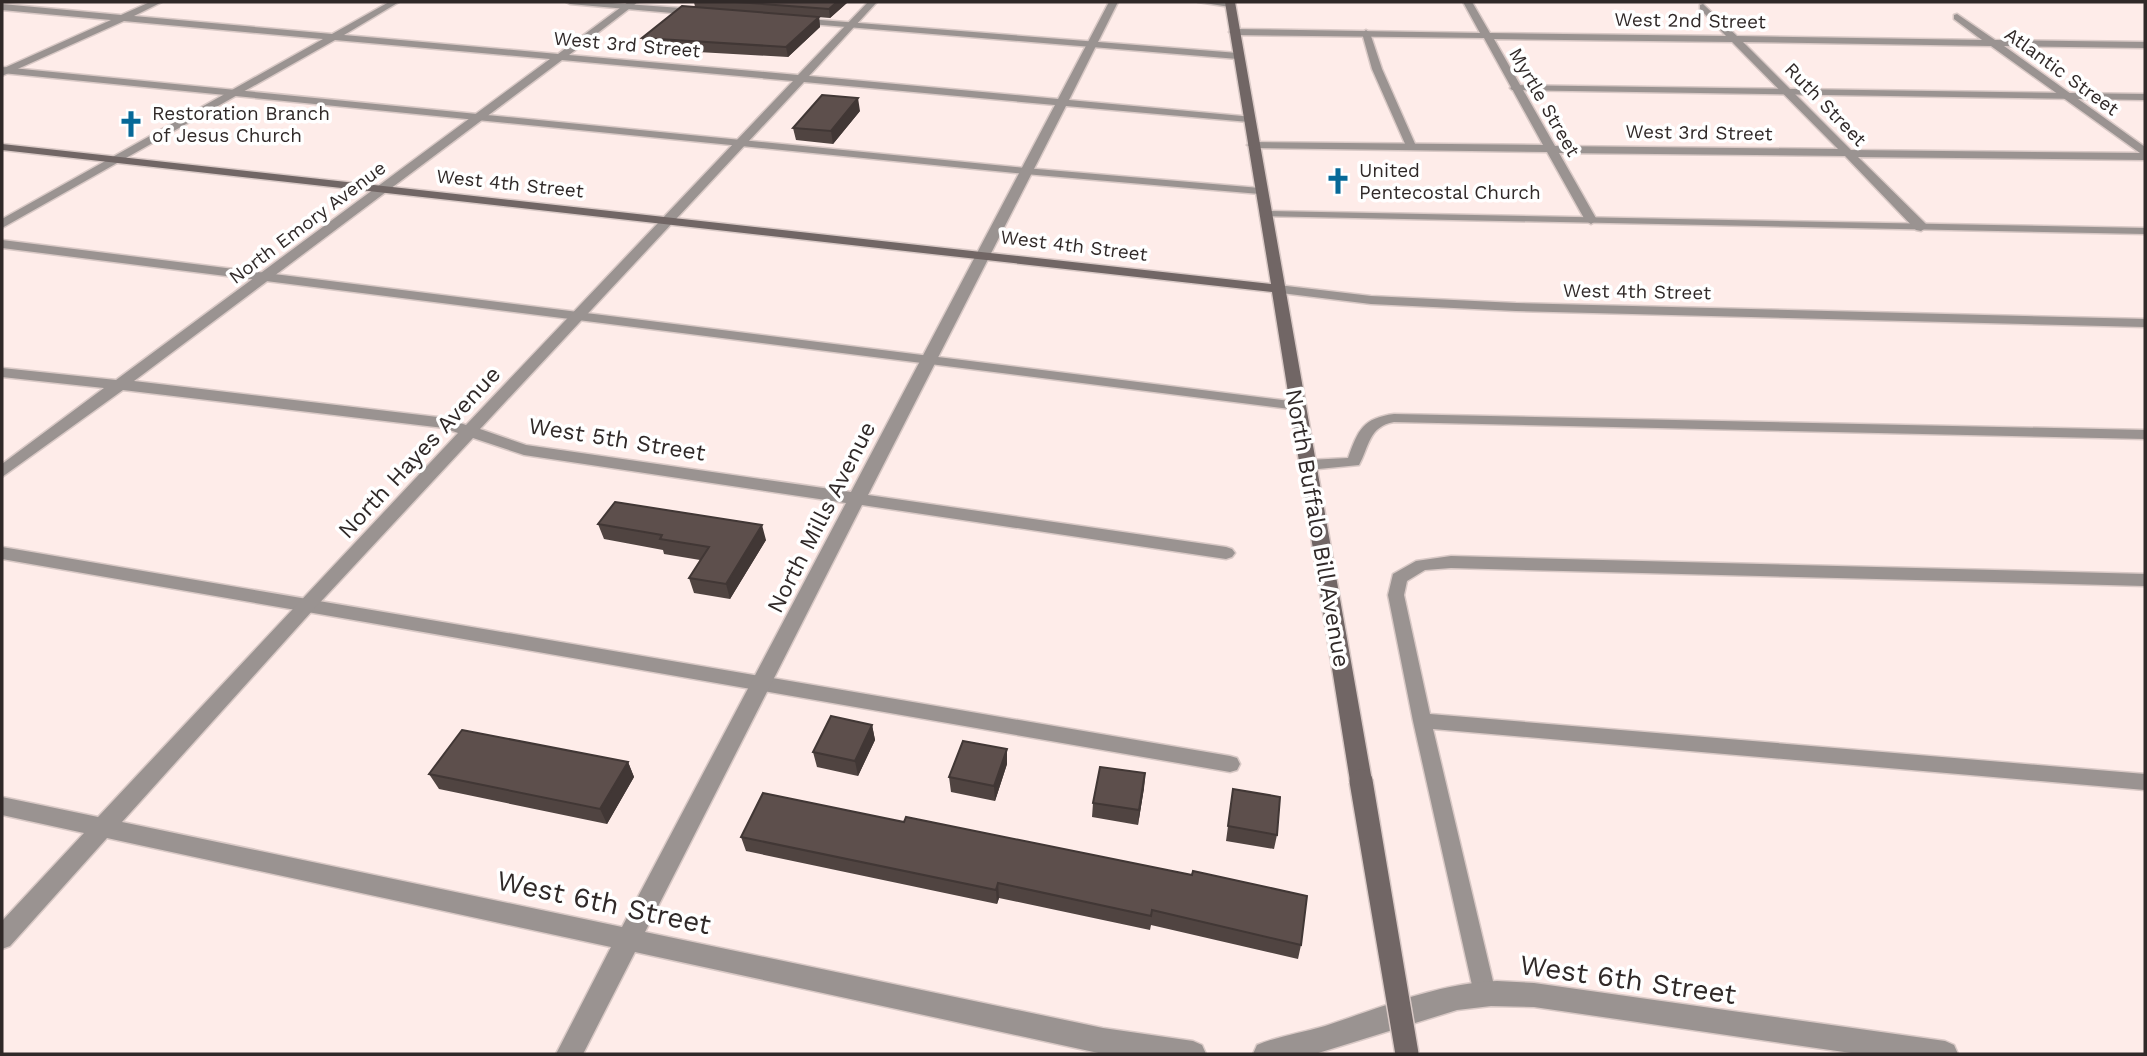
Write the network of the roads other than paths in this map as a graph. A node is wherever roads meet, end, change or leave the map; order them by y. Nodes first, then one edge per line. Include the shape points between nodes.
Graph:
1 (157, 2) edge
2 (395, 2) edge
3 (570, 2) edge
4 (873, 2) edge
5 (1114, 2) edge
6 (1203, 2) edge
7 (1468, 2) edge
8 (1230, 3) edge
9 (631, 4) edge
10 (2, 7) edge
11 (1703, 7) dead end
12 (707, 13) edge
13 (122, 18) junction
14 (1957, 18) dead end
15 (786, 19) edge
16 (852, 25) junction
17 (1234, 32) junction
18 (1366, 33) junction
19 (1486, 35) junction
20 (333, 36) junction
21 (1738, 38) junction
22 (1993, 42) junction
23 (1092, 44) junction
24 (2145, 45) edge
25 (561, 56) junction
26 (1238, 56) junction
27 (4, 71) edge
28 (802, 77) junction
29 (1515, 88) junction
30 (1790, 92) junction
31 (234, 93) junction
32 (2065, 95) junction
33 (2145, 97) edge
34 (1062, 101) junction
35 (480, 117) junction
36 (1249, 119) junction
37 (741, 142) junction
38 (1253, 145) junction
39 (1410, 146) junction
40 (2, 147) edge
41 (1551, 147) junction
42 (1849, 152) junction
43 (2145, 155) edge
44 (115, 160) junction
45 (1025, 171) junction
46 (383, 189) junction
47 (1260, 191) junction
48 (1264, 214) junction
49 (669, 220) junction
50 (1591, 220) junction
51 (2, 224) edge
52 (1922, 226) junction
53 (2145, 231) edge
54 (2, 244) edge
55 (983, 254) junction
56 (265, 277) junction
57 (1278, 289) junction
58 (578, 316) junction
59 (2145, 323) edge
60 (929, 360) junction
61 (2, 372) edge
62 (120, 385) junction
63 (1298, 407) junction
64 (470, 431) junction
65 (2145, 435) edge
66 (1308, 465) junction
67 (2, 472) edge
68 (859, 498) junction
69 (1226, 552) dead end
70 (2, 553) edge
71 (2145, 580) edge
72 (306, 605) junction
73 (763, 684) junction
74 (1422, 721) junction
75 (1230, 764) dead end
76 (2145, 782) edge
77 (2, 806) edge
78 (105, 827) junction
79 (2, 938) edge
80 (630, 939) junction
81 (1485, 994) junction
82 (569, 1054) edge
83 (1193, 1054) edge
84 (1266, 1054) edge
85 (1407, 1054) edge
86 (1945, 1054) edge

1 - 13 street
2 - 20 street
3 - 9 lane
4 - 16 street, North Hayes Avenue
5 - 23 street, North Mills Avenue
6 - 8 street
7 - 19 street, Myrtle Street
8 - 17 main road, North Buffalo Bill Avenue
9 - 12 lane
9 - 25 street, North Emory Avenue
10 - 13 street, West 3rd Street
11 - 21 street, Ruth Street
13 - 20 street, West 3rd Street
13 - 27 street
14 - 22 street, Atlantic Street
15 - 16 lane
16 - 23 lane
16 - 28 street, North Hayes Avenue
17 - 18 street, West 2nd Street
17 - 26 main road, North Buffalo Bill Avenue
18 - 19 street, West 2nd Street
18 - 39 lane
19 - 21 street, West 2nd Street
19 - 29 street, Myrtle Street
20 - 25 street, West 3rd Street
20 - 31 street
21 - 22 street, West 2nd Street
21 - 30 street, Ruth Street
22 - 24 street, West 2nd Street
22 - 32 street, Atlantic Street
23 - 26 lane
23 - 34 street, North Mills Avenue
25 - 28 street, West 3rd Street
25 - 35 street, North Emory Avenue
26 - 36 main road, North Buffalo Bill Avenue
27 - 31 lane
28 - 34 street, West 3rd Street
28 - 37 street, North Hayes Avenue
29 - 30 lane
29 - 41 street, Myrtle Street
30 - 32 lane
30 - 42 street, Ruth Street
31 - 35 lane
31 - 44 street
32 - 33 lane
32 - 43 street, Atlantic Street
34 - 36 street, West 3rd Street
34 - 45 street, North Mills Avenue
35 - 37 lane
35 - 46 street, North Emory Avenue
36 - 38 main road, North Buffalo Bill Avenue
37 - 45 lane
37 - 49 street, North Hayes Avenue
38 - 39 street, West 3rd Street
38 - 47 main road, North Buffalo Bill Avenue
39 - 41 street, West 3rd Street
40 - 44 main road, West 4th Street
41 - 42 street, West 3rd Street
41 - 50 street, Myrtle Street
42 - 43 street, West 3rd Street
42 - 52 street, Ruth Street
44 - 46 main road, West 4th Street
44 - 51 street
45 - 47 lane
45 - 55 street, North Mills Avenue
46 - 49 main road, West 4th Street
46 - 56 street, North Emory Avenue
47 - 48 main road, North Buffalo Bill Avenue
48 - 50 lane
48 - 57 main road, North Buffalo Bill Avenue
49 - 55 main road, West 4th Street
49 - 58 street, North Hayes Avenue
50 - 52 lane
52 - 53 lane
54 - 56 lane
55 - 57 main road, West 4th Street
55 - 60 street, North Mills Avenue
56 - 58 lane
56 - 62 street, North Emory Avenue
57 - 59 street, West 4th Street via 1488,306
57 - 63 main road, North Buffalo Bill Avenue
58 - 60 lane
58 - 64 street, North Hayes Avenue
60 - 63 lane
60 - 68 street, North Mills Avenue
61 - 62 street, West 5th Street
62 - 64 street, West 5th Street via 446,423
62 - 67 street, North Emory Avenue
63 - 66 main road, North Buffalo Bill Avenue
64 - 68 street, West 5th Street via 524,450
64 - 72 street, North Hayes Avenue
65 - 66 lane via 1394,418 1378,419 1365,431 1354,462
66 - 85 main road, North Buffalo Bill Avenue, bridge
68 - 69 street, West 5th Street
68 - 73 street, North Mills Avenue
70 - 72 lane
71 - 74 lane via 1451,562 1422,565 1399,578 1396,595
72 - 73 lane
72 - 78 street, North Hayes Avenue
73 - 75 lane
73 - 80 street, North Mills Avenue
74 - 76 lane
74 - 81 lane
77 - 78 street, West 6th Street
78 - 79 street, North Hayes Avenue
78 - 80 street, West 6th Street
80 - 82 street, North Mills Avenue
80 - 83 street, West 6th Street via 1103,1041
81 - 84 street, West 6th Street
81 - 86 street, West 6th Street via 1534,995

